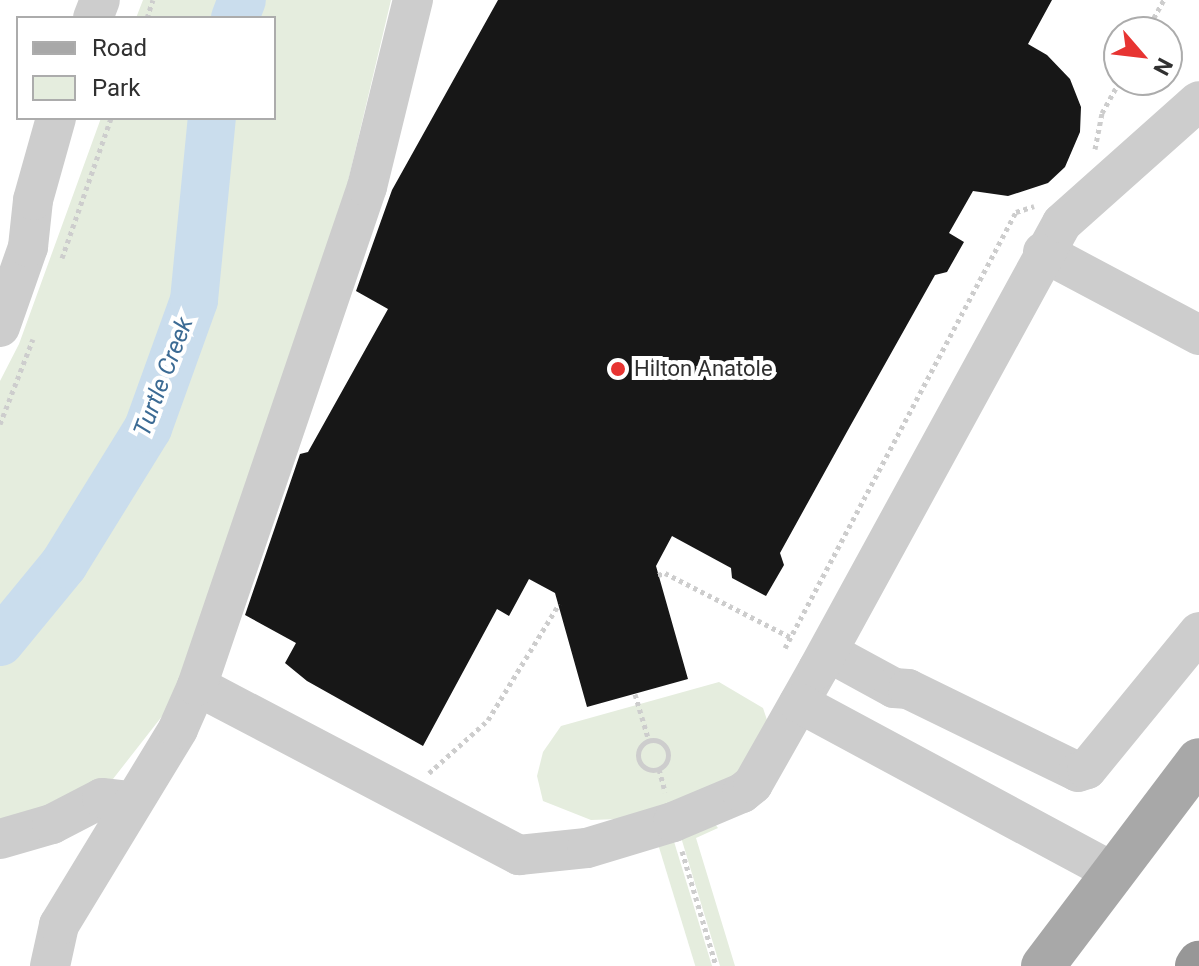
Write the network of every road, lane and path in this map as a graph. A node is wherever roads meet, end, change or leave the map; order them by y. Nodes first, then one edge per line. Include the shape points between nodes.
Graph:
1 (413, 0) edge
2 (1199, 101) edge
3 (55, 120) edge
4 (1043, 252) junction
5 (0, 327) edge
6 (1199, 335) edge
7 (658, 575) dead end
8 (559, 604) dead end
9 (1199, 632) edge
10 (790, 637) dead end
11 (831, 646) junction
12 (197, 686) junction
13 (635, 694) dead end
14 (799, 703) junction
15 (649, 741) junction
16 (1199, 760) edge
17 (659, 769) junction
18 (421, 781) dead end
19 (124, 812) junction
20 (673, 822) junction
21 (0, 839) edge
22 (1113, 872) junction
23 (50, 966) edge
24 (716, 966) edge
25 (1043, 966) edge

1 - 12 lane via 367,187
2 - 4 lane via 1062,223
3 - 5 lane via 33,200 28,247
4 - 6 lane
4 - 11 lane
7 - 10 path via 665,573
8 - 18 path via 488,720
9 - 11 lane via 1087,769 1078,772 908,689 894,688
11 - 14 lane
12 - 19 lane via 178,729
12 - 20 lane via 519,855 587,848
13 - 15 path
14 - 20 lane via 753,784
14 - 22 lane
15 - 17 path via 661,743 667,752
15 - 17 path via 640,748 638,759 645,768
16 - 22 main road
17 - 20 path
19 - 21 lane
19 - 23 lane via 59,925
20 - 24 path
22 - 25 main road

